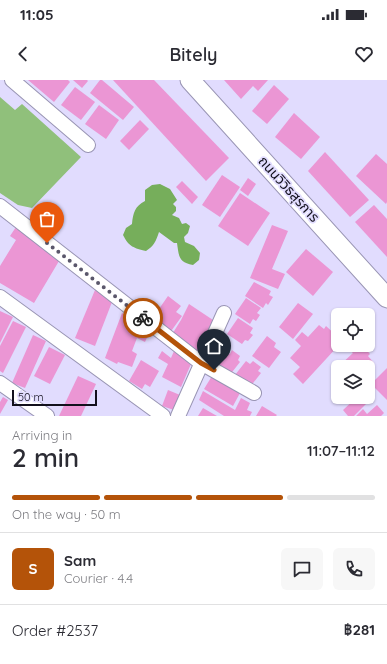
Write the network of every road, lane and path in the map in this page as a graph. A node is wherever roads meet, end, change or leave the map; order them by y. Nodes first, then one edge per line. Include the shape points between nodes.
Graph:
1 (12, 80) edge
2 (190, 80) edge
3 (88, 145) dead end
4 (0, 206) edge
5 (385, 290) edge
6 (0, 297) edge
7 (224, 312) dead end
8 (201, 363) junction
9 (0, 382) edge
10 (254, 394) dead end
11 (47, 416) edge
12 (163, 416) edge
13 (178, 416) edge

1 - 3 street
2 - 5 main road, ถนนวิวิธสุรการ
4 - 8 street
6 - 12 street
7 - 8 street
8 - 10 street
8 - 13 street
9 - 11 street

